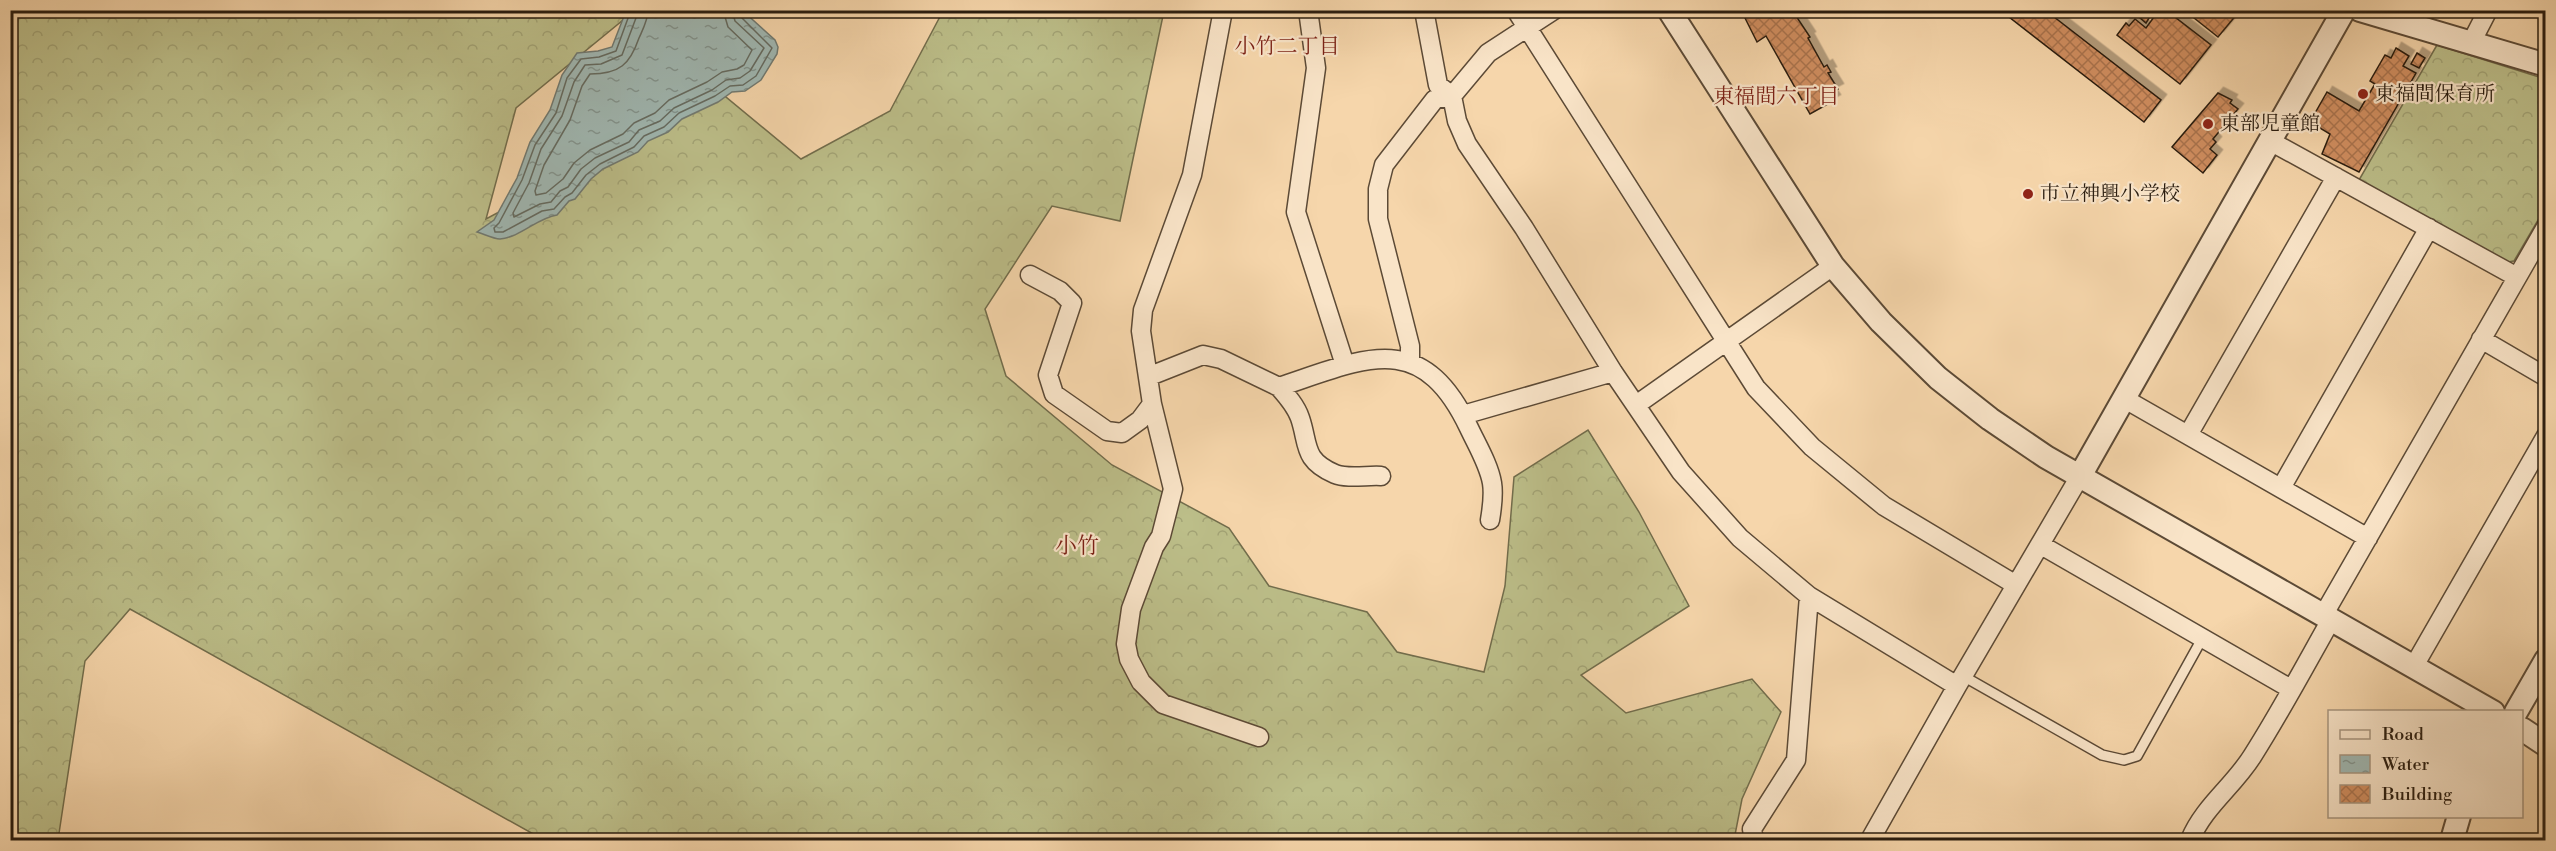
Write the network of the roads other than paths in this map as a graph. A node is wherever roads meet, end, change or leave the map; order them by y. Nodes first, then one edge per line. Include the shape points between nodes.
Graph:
1 (1223, 10) edge
2 (1308, 10) edge
3 (1424, 10) edge
4 (1516, 10) edge
5 (1554, 10) edge
6 (1669, 10) edge
7 (2344, 10) edge
8 (2360, 10) edge
9 (2488, 10) edge
10 (1527, 28) junction
11 (2471, 43) junction
12 (2546, 64) edge
13 (1452, 96) junction
14 (2270, 141) junction
15 (2336, 177) junction
16 (2546, 227) edge
17 (2429, 228) junction
18 (1833, 267) junction
19 (1030, 275) dead end
20 (2517, 277) junction
21 (1726, 339) junction
22 (2481, 339) junction
23 (1410, 361) junction
24 (1345, 366) junction
25 (1613, 372) junction
26 (1150, 376) junction
27 (2546, 377) edge
28 (1279, 387) junction
29 (2122, 398) junction
30 (1152, 404) junction
31 (1636, 405) junction
32 (1463, 415) junction
33 (2188, 435) junction
34 (2546, 436) edge
35 (1381, 476) dead end
36 (2080, 476) junction
37 (2281, 488) junction
38 (1490, 520) dead end
39 (2368, 538) junction
40 (2041, 545) junction
41 (2016, 585) junction
42 (1809, 596) junction
43 (2328, 616) junction
44 (2203, 637) junction
45 (2546, 660) edge
46 (2414, 666) junction
47 (1960, 681) junction
48 (2291, 689) junction
49 (2491, 710) edge
50 (2517, 710) edge
51 (2523, 730) edge
52 (1259, 737) dead end
53 (2546, 745) edge
54 (2458, 818) edge
55 (1754, 840) edge
56 (1870, 840) edge
57 (2190, 840) edge
58 (2452, 840) edge

1 - 26 street via 1192,175 1143,310 1141,331
2 - 24 street via 1316,68 1296,212
3 - 13 street via 1438,85
4 - 10 street
5 - 10 street
6 - 18 street
7 - 14 street
8 - 11 street
9 - 11 street
10 - 13 street via 1488,53
10 - 21 street
11 - 12 street
13 - 23 street via 1435,99 1384,165 1378,189 1378,219 1410,346
13 - 25 street via 1467,144
14 - 15 street
14 - 29 street
15 - 17 street
15 - 33 street
16 - 20 street
17 - 20 street
17 - 37 street
18 - 21 street
18 - 36 street via 1938,378 1999,425
19 - 30 street via 1060,291 1072,303 1048,375 1054,394 1107,431 1122,433 1140,420
20 - 22 street
21 - 31 street
21 - 41 street via 1756,388 1812,447 1884,506
22 - 27 street
22 - 39 street
23 - 24 street via 1388,358
23 - 32 street via 1448,392
24 - 28 street
25 - 31 street
25 - 32 street
26 - 28 street via 1203,355 1221,359
26 - 30 street
28 - 35 street via 1300,418 1306,449 1314,461 1336,475
29 - 33 street
29 - 36 street
30 - 52 street via 1173,489 1161,536 1131,609 1126,644 1129,659 1141,682 1163,704
31 - 42 street via 1681,472 1740,538
32 - 38 street via 1492,483
33 - 37 street
34 - 46 street
36 - 40 street
36 - 43 street
37 - 39 street
39 - 43 street
40 - 41 street
40 - 44 street
41 - 47 street
42 - 47 street
42 - 55 street via 1796,760 1752,829
43 - 46 street
43 - 48 street
44 - 47 lane via 2137,756 2124,760 2102,755
44 - 48 street
45 - 50 street
46 - 49 street
47 - 56 street
48 - 57 street via 2252,758 2208,808
51 - 53 street
54 - 58 street

